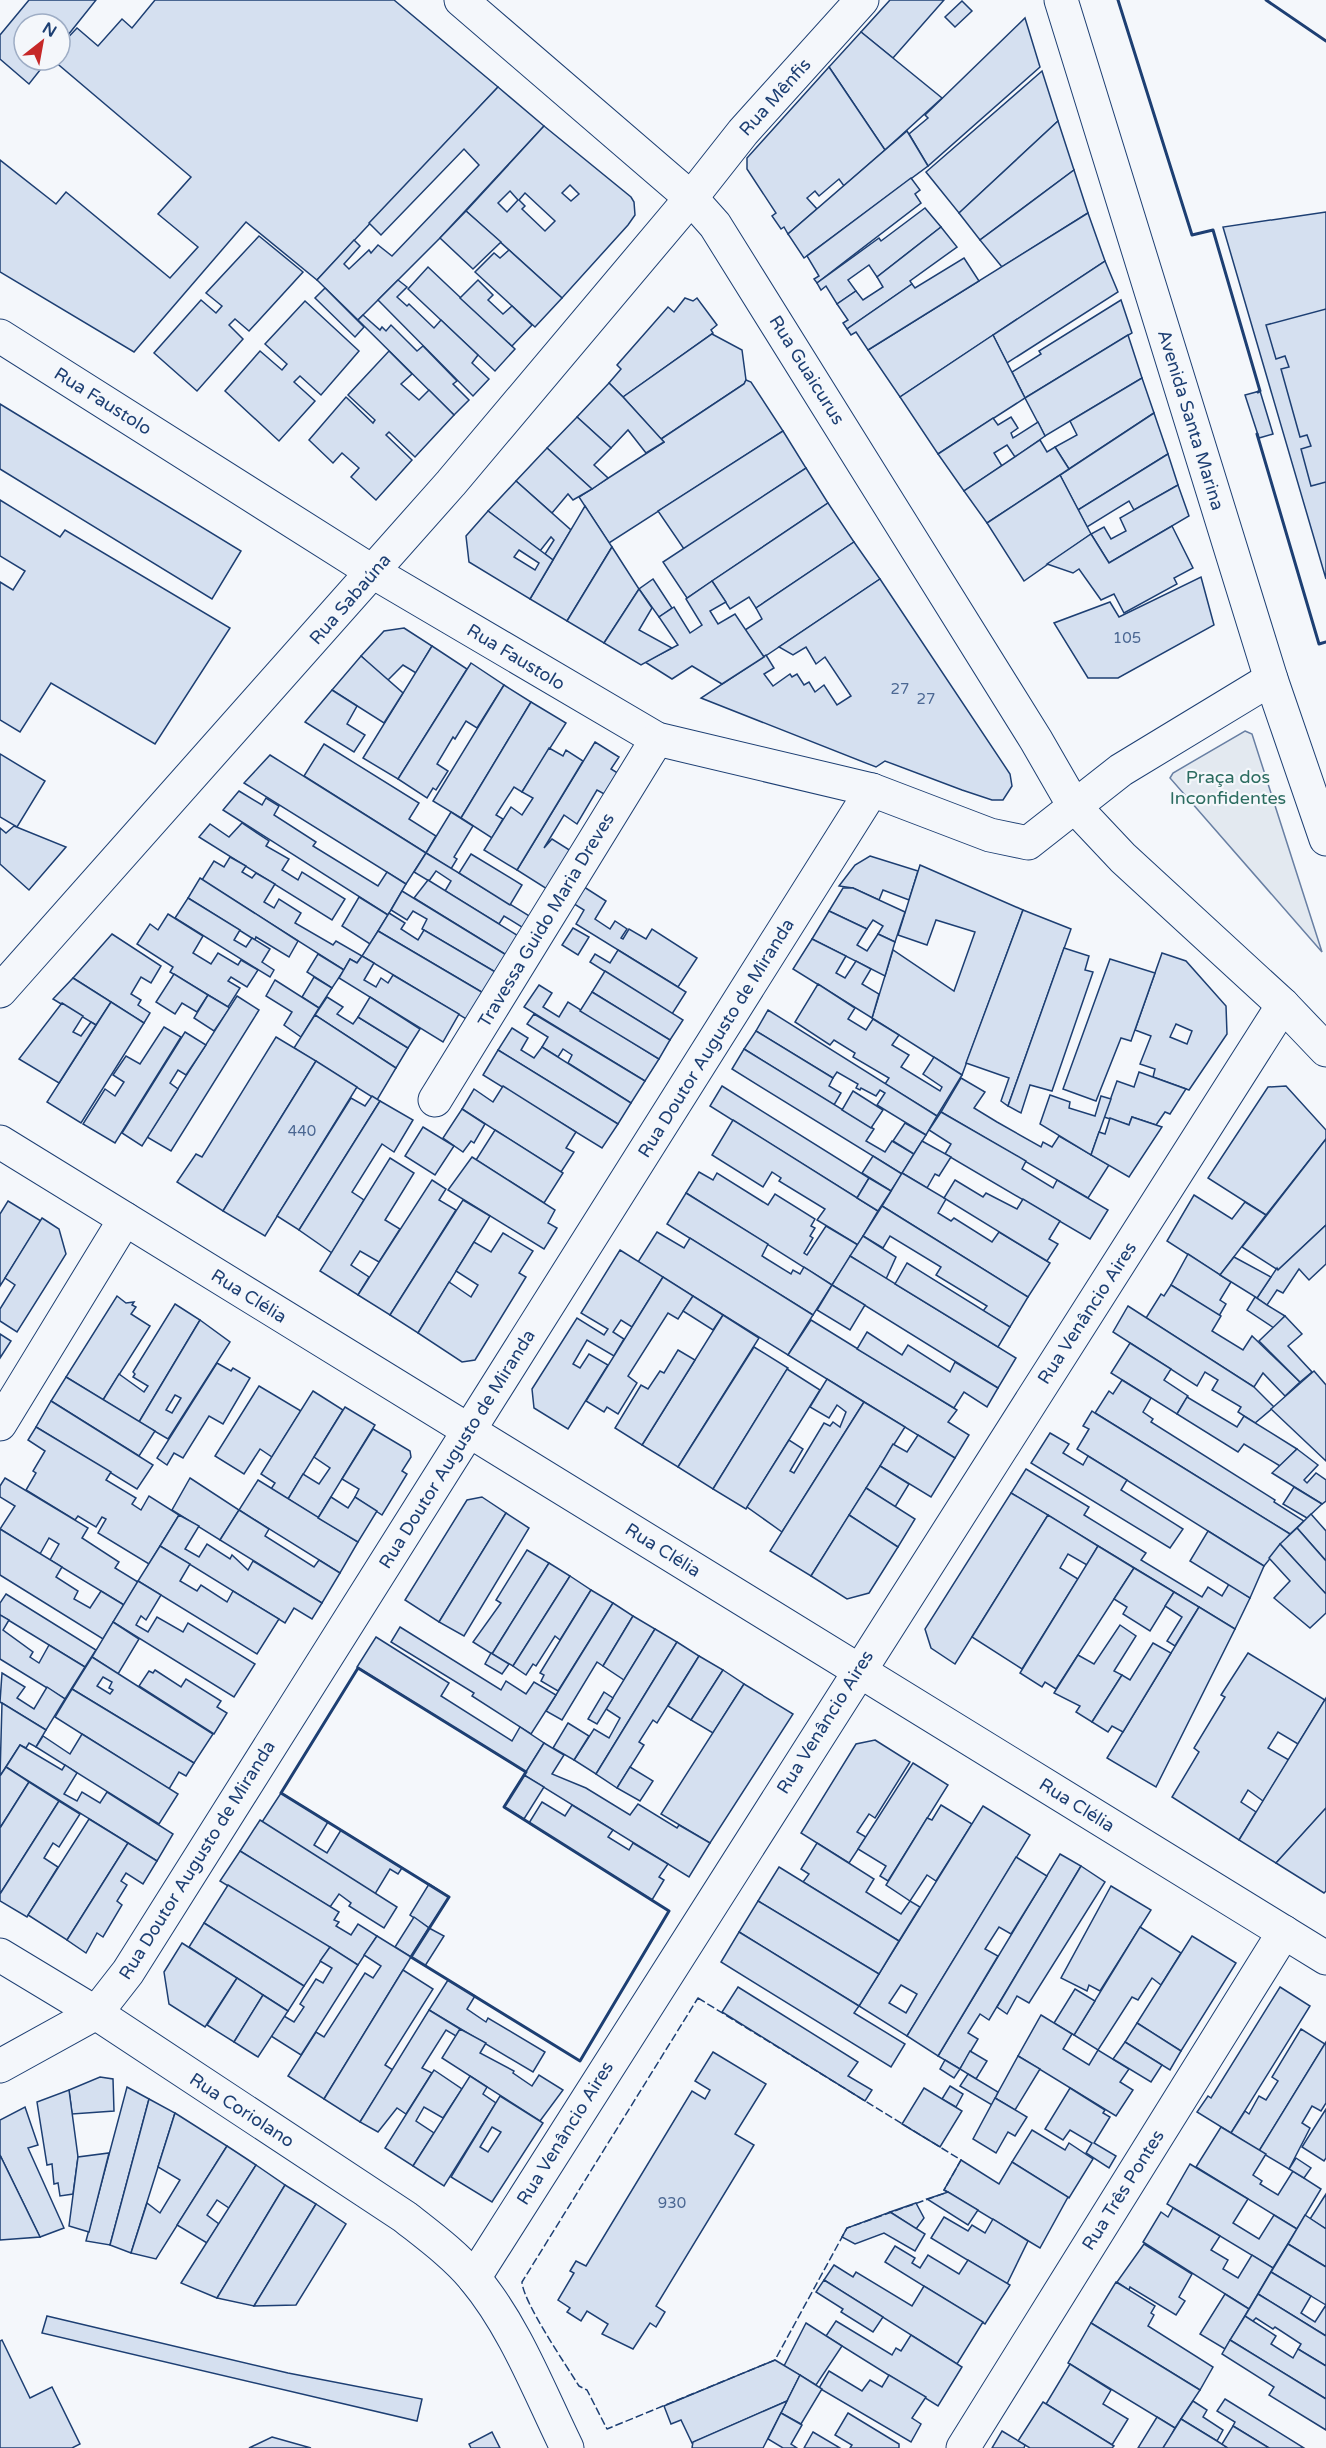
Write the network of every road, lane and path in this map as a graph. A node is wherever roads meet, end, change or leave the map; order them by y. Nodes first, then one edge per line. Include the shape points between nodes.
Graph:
1 (461, 0) edge
2 (862, 0) edge
3 (1061, 0) edge
4 (691, 198) junction
5 (0, 336) edge
6 (373, 573) junction
7 (1271, 679) junction
8 (657, 739) junction
9 (872, 790) junction
10 (1074, 806) junction
11 (1326, 839) edge
12 (0, 991) edge
13 (1283, 1005) junction
14 (1326, 1050) edge
15 (435, 1100) dead end
16 (0, 1142) edge
17 (125, 1219) junction
18 (0, 1424) edge
19 (469, 1431) junction
20 (858, 1670) junction
21 (1284, 1932) junction
22 (0, 1955) edge
23 (1326, 1958) edge
24 (96, 2013) junction
25 (0, 2066) edge
26 (474, 2278) junction
27 (567, 2448) edge
28 (963, 2448) edge

1 - 4 street, Rua Guaicurus
2 - 4 street, Rua Mênfis via 743,132
3 - 7 street, Avenida Santa Marina
4 - 6 street, Rua Sabaúna
4 - 10 street, Rua Guaicurus via 728,244
5 - 6 street, Rua Faustolo
6 - 8 street, Rua Faustolo
6 - 12 street, Rua Sabaúna
7 - 10 street via 1121,770
7 - 11 street, Avenida Santa Marina
8 - 9 street, Rua Faustolo
8 - 15 street, Travessa Guido Maria Dreves
9 - 10 street, Rua Faustolo via 990,835 1028,843
9 - 19 street, Rua Doutor Augusto de Miranda
10 - 13 street via 1123,858
13 - 14 street
13 - 20 street, Rua Venâncio Aires
16 - 17 street, Rua Clélia
17 - 18 street
17 - 19 street, Rua Clélia
19 - 20 street, Rua Clélia
19 - 24 street, Rua Doutor Augusto de Miranda via 128,1972
20 - 21 street, Rua Clélia
20 - 26 street, Rua Venâncio Aires
21 - 23 street, Rua Clélia
21 - 28 street, Rua Três Pontes
22 - 24 street, Rua Coriolano
24 - 25 street, Rua Doutor Augusto de Miranda
24 - 26 street, Rua Coriolano via 405,2217
26 - 27 street via 509,2329

